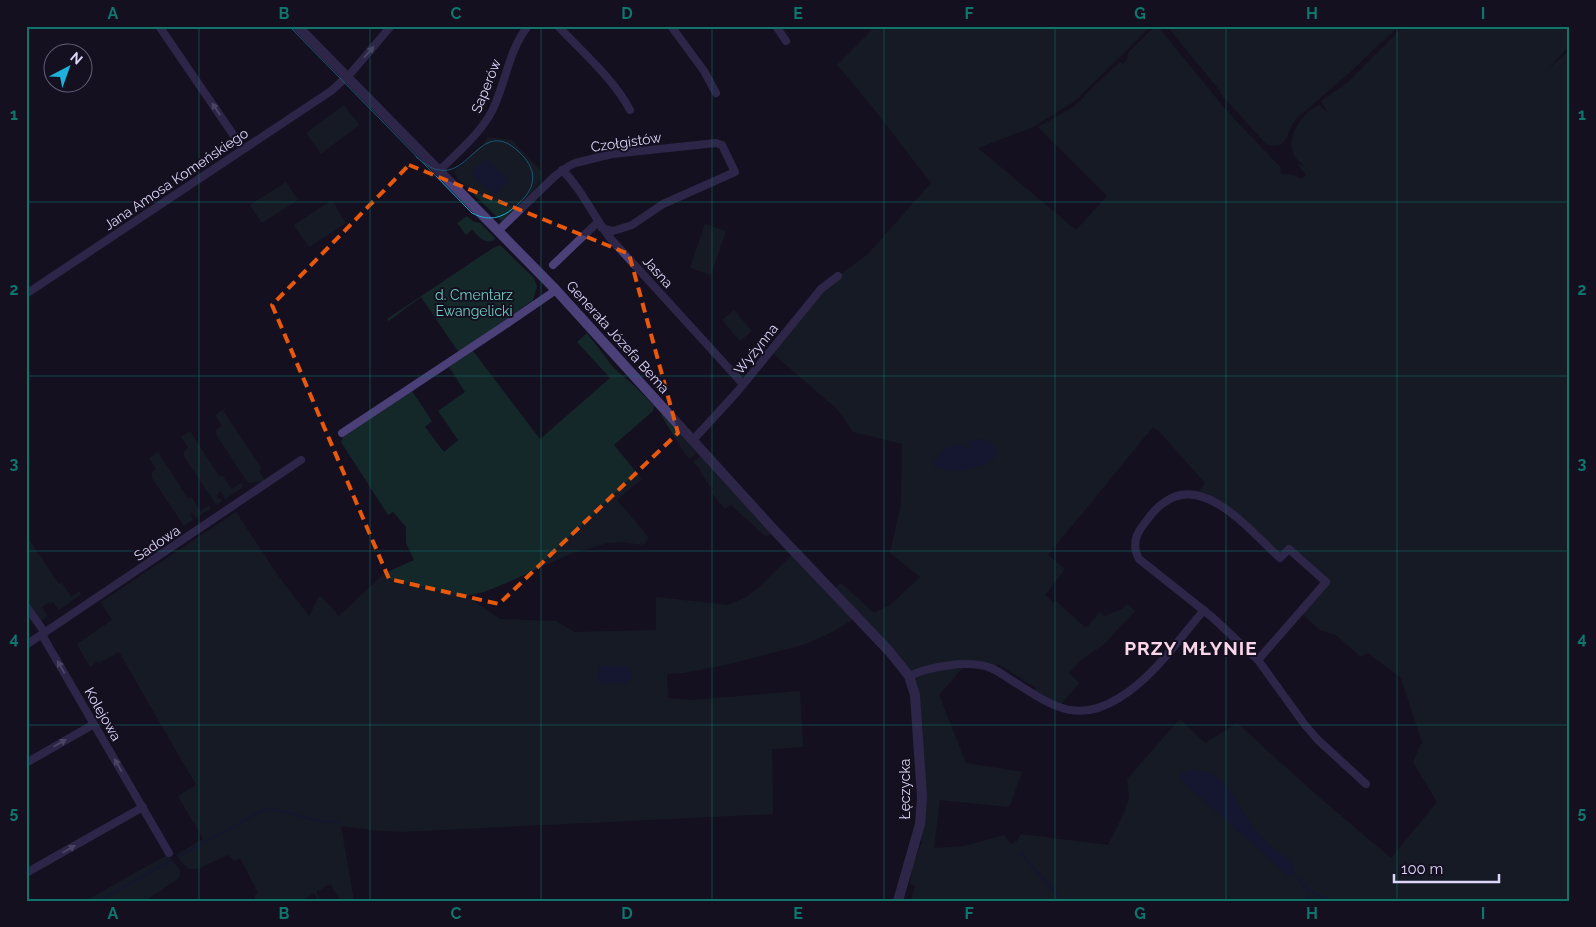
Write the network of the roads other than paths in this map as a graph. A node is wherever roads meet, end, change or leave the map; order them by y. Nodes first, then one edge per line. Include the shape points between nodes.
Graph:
1 (159, 26) edge
2 (296, 26) edge
3 (391, 26) edge
4 (528, 26) edge
5 (558, 26) edge
6 (671, 26) edge
7 (776, 26) edge
8 (786, 41) dead end
9 (346, 77) junction
10 (716, 93) dead end
11 (630, 110) dead end
12 (243, 149) junction
13 (562, 170) junction
14 (439, 171) junction
15 (600, 225) junction
16 (498, 231) junction
17 (553, 264) dead end
18 (838, 276) dead end
19 (556, 290) junction
20 (26, 293) edge
21 (743, 384) junction
22 (342, 433) dead end
23 (693, 440) junction
24 (301, 460) dead end
25 (26, 606) edge
26 (1204, 610) junction
27 (43, 634) junction
28 (26, 645) edge
29 (1258, 660) junction
30 (909, 676) junction
31 (94, 724) junction
32 (26, 763) edge
33 (1366, 784) dead end
34 (143, 807) junction
35 (170, 853) dead end
36 (26, 873) edge
37 (898, 901) edge

12 -> 1 street
2 - 9 street, Generała Józefa Bema
9 -> 3 street, Jana Amosa Komeńskiego
4 - 14 street, Saperów via 515,47 487,120
5 - 11 street via 611,83
6 - 10 street
7 - 8 street
9 - 12 street, Jana Amosa Komeńskiego via 291,119
9 - 14 street, Generała Józefa Bema
12 - 20 street, Jana Amosa Komeńskiego
13 - 15 street, Jasna via 572,180
13 - 15 street, Czołgistów via 600,156 716,142 722,145 735,172 663,204 632,225 613,230
13 - 16 street, Czołgistów
14 - 16 street, Generała Józefa Bema
15 - 17 street
15 - 21 street, Jasna
16 - 19 street, Generała Józefa Bema
18 - 21 street, Wyżynna via 821,288
19 - 22 street
19 - 23 street, Generała Józefa Bema
21 - 23 street, Wyżynna
23 - 30 street, Generała Józefa Bema
24 - 27 street, Sadowa
25 - 27 street, Kolejowa
26 - 29 street
26 - 29 street via 1140,560 1135,551 1138,533 1151,515 1165,501 1186,494 1213,500 1280,558 1288,549 1326,582
26 - 30 street via 1136,686 1114,701 1093,708 1073,711 1053,706 981,665 956,664
27 - 28 street, Sadowa
31 -> 27 street, Kolejowa
29 - 33 street via 1318,740
30 - 37 street, Łęczycka via 916,695 922,812
32 -> 31 street
34 -> 31 street, Kolejowa
34 - 35 street, Kolejowa
36 -> 34 street

